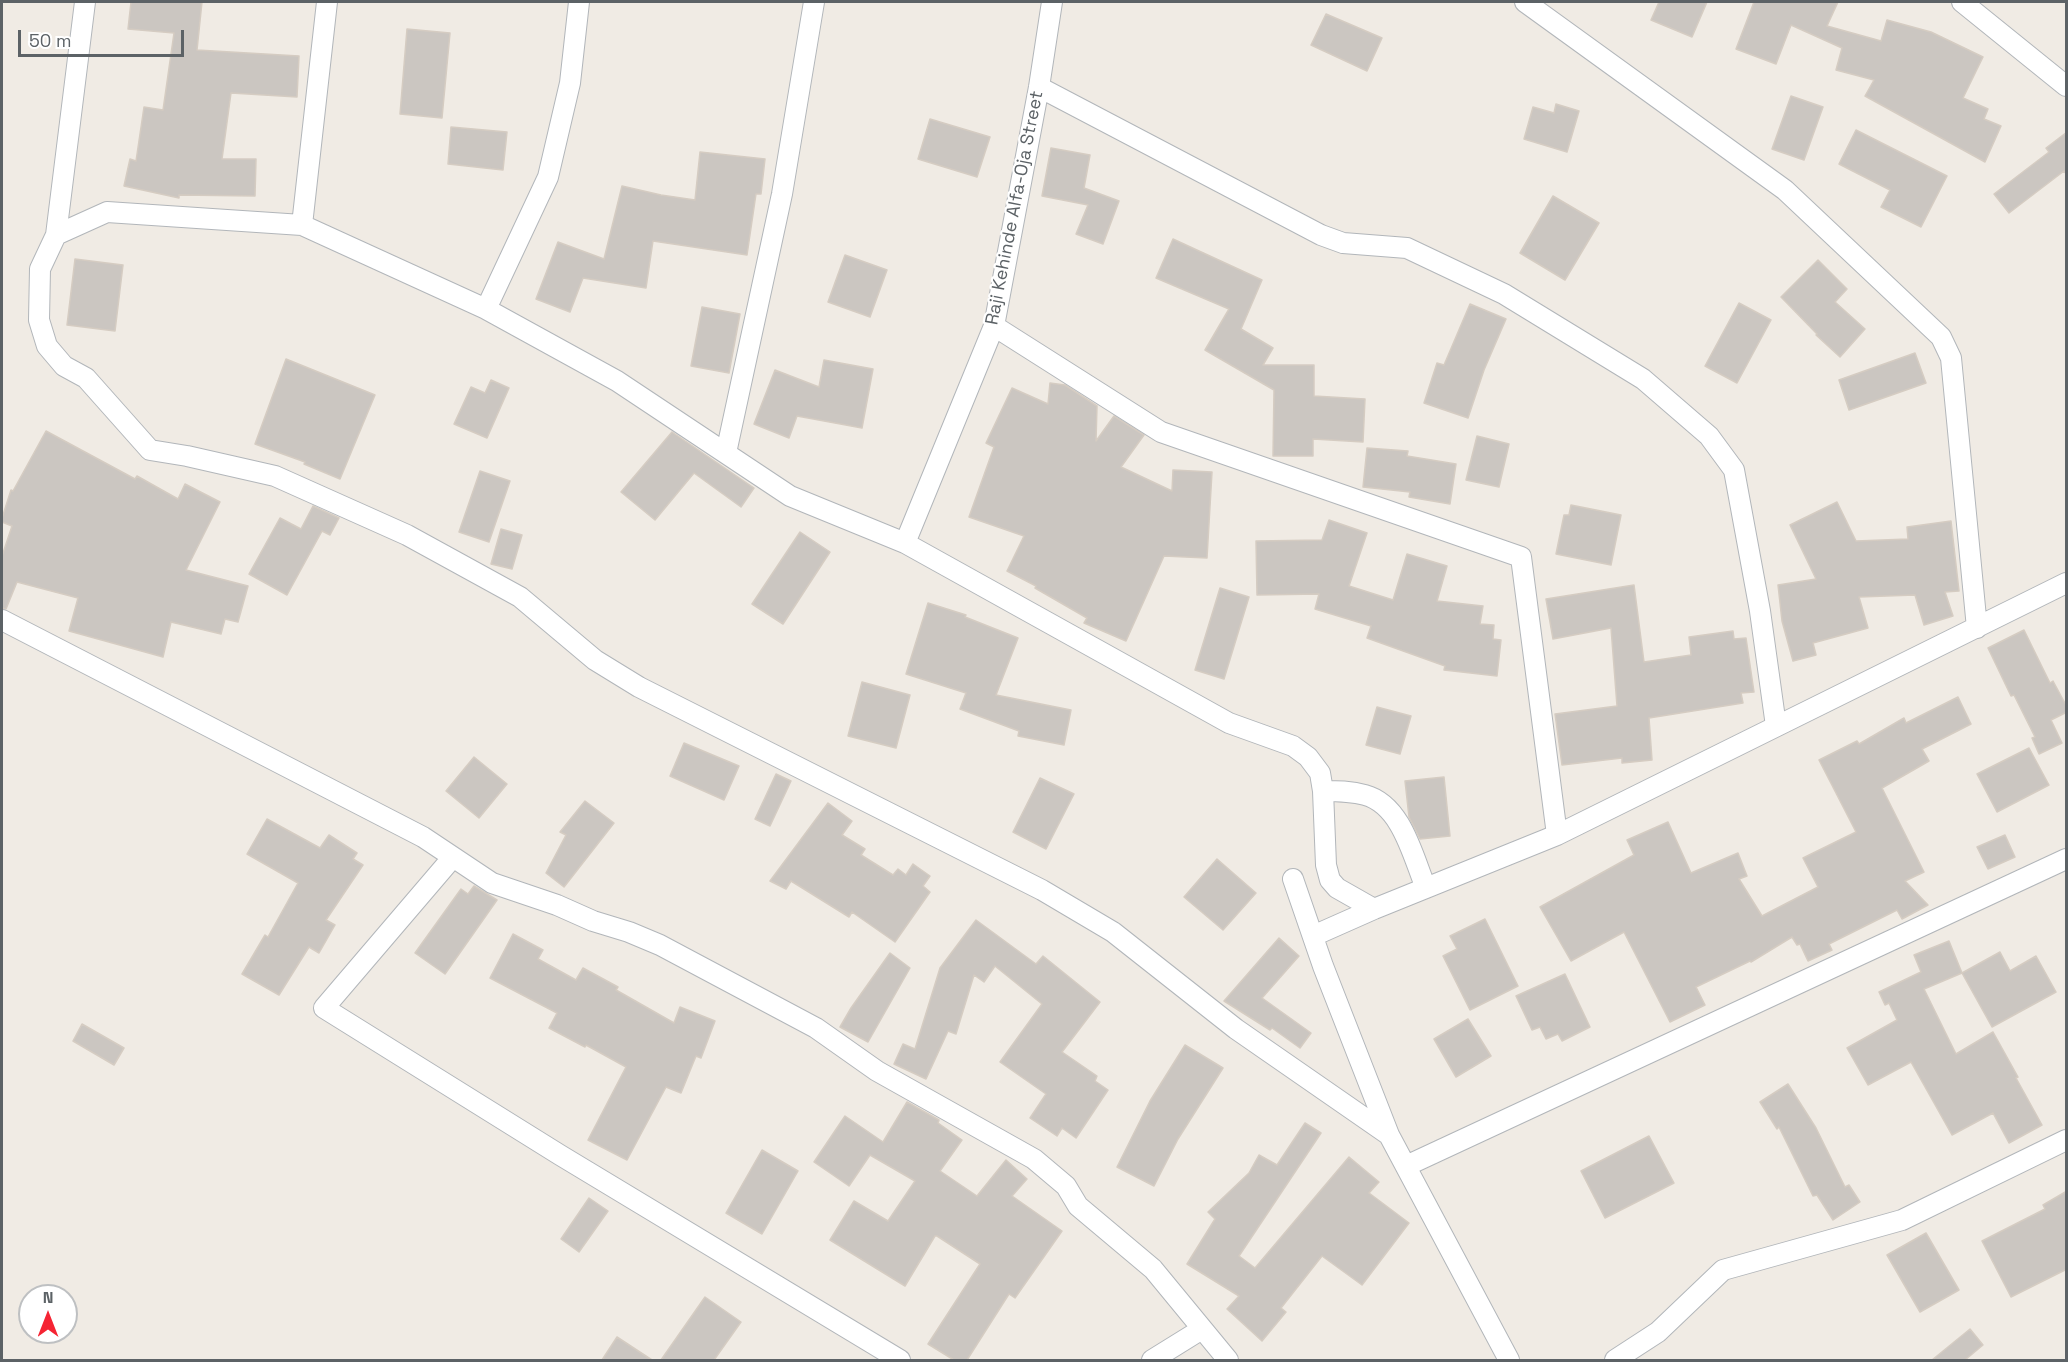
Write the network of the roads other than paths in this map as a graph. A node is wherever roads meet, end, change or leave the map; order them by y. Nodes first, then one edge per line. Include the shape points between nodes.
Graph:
1 (85, 2) edge
2 (327, 2) edge
3 (579, 2) edge
4 (814, 2) edge
5 (1052, 2) edge
6 (1525, 2) edge
7 (1962, 2) edge
8 (2067, 86) edge
9 (1039, 87) junction
10 (302, 225) junction
11 (56, 235) junction
12 (486, 309) junction
13 (994, 326) junction
14 (726, 453) junction
15 (905, 543) junction
16 (2067, 583) edge
17 (2, 620) edge
18 (1977, 628) junction
19 (1776, 726) junction
20 (1323, 791) junction
21 (1557, 835) junction
22 (453, 857) junction
23 (2067, 859) edge
24 (1293, 879) dead end
25 (1425, 888) junction
26 (1374, 909) junction
27 (1313, 936) junction
28 (1389, 1135) junction
29 (2067, 1140) edge
30 (1406, 1166) junction
31 (1202, 1329) junction
32 (900, 1360) edge
33 (1152, 1360) edge
34 (1228, 1360) edge
35 (1509, 1360) edge
36 (1614, 1360) edge

1 - 11 street
2 - 10 street
3 - 12 street via 570,83 548,177
4 - 14 street via 782,194
5 - 9 street, Raji Kehinde Alfa-Oja Street
6 - 18 street via 1785,190 1941,337 1951,358
7 - 8 street
9 - 13 street, Raji Kehinde Alfa-Oja Street
9 - 19 street via 1321,236 1343,243 1407,248 1504,294 1643,379 1701,428 1734,470
10 - 11 street via 107,212
10 - 12 street
11 - 28 street via 40,269 39,320 47,346 64,366 86,378 150,450 275,476 418,540 520,597 595,660 639,687 1042,890 1113,932 1236,1029
12 - 14 street via 617,381
13 - 15 street, Raji Kehinde Alfa-Oja Street
13 - 21 street via 1161,432 1521,557
14 - 15 street via 790,496
15 - 20 street via 1229,723 1293,746 1320,773
16 - 18 street
17 - 22 street via 423,837
18 - 19 street
19 - 21 street
20 - 25 street via 1367,795 1386,806 1398,822
20 - 26 street via 1330,880
21 - 25 street
22 - 31 street via 492,883 660,945 816,1028 877,1071 1035,1159 1066,1186 1078,1206 1153,1269
22 - 32 street via 324,1008
23 - 30 street
24 - 27 street
25 - 26 street
26 - 27 street
27 - 28 street
28 - 30 street
29 - 36 street via 1902,1220 1723,1270 1658,1332
30 - 35 street
31 - 33 street
31 - 34 street

